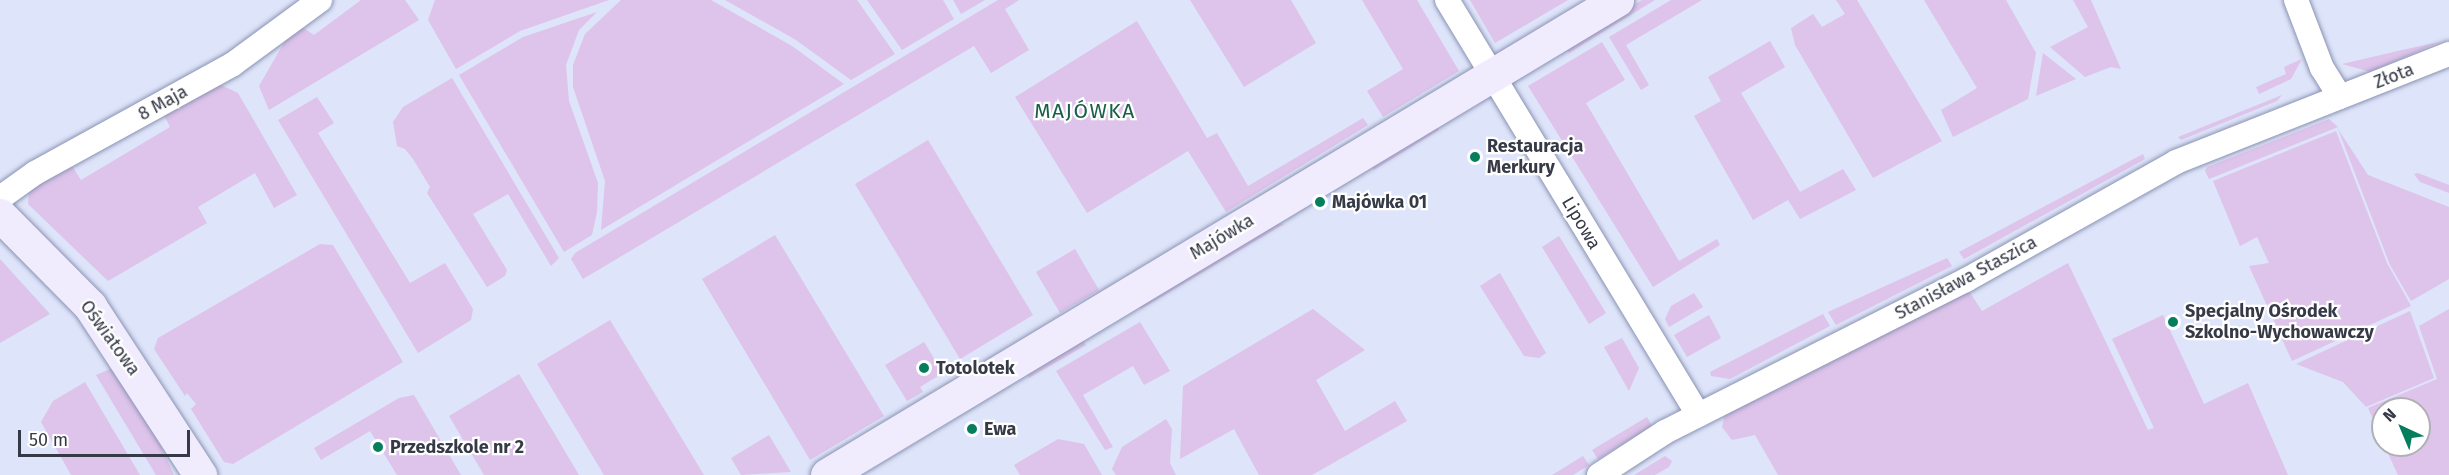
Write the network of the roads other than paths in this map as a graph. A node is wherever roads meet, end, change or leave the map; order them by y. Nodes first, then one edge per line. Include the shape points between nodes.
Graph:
1 (320, 0) edge
2 (1447, 0) edge
3 (1617, 0) edge
4 (2296, 0) edge
5 (2449, 54) edge
6 (1492, 74) junction
7 (2340, 97) junction
8 (0, 198) edge
9 (0, 216) edge
10 (1698, 415) junction
11 (200, 475) edge
12 (827, 475) edge
13 (1599, 475) edge

1 - 8 street, 8 Maja via 233,64 35,173
2 - 6 street, Lipowa
3 - 6 street, Majówka
4 - 7 street via 2322,68
5 - 7 street, Złota
6 - 10 street, Lipowa
6 - 12 street, Majówka
7 - 10 street, Stanisława Staszica via 2176,162 1966,280
9 - 11 street, Oświatowa via 90,306
10 - 13 street, Stanisława Staszica

